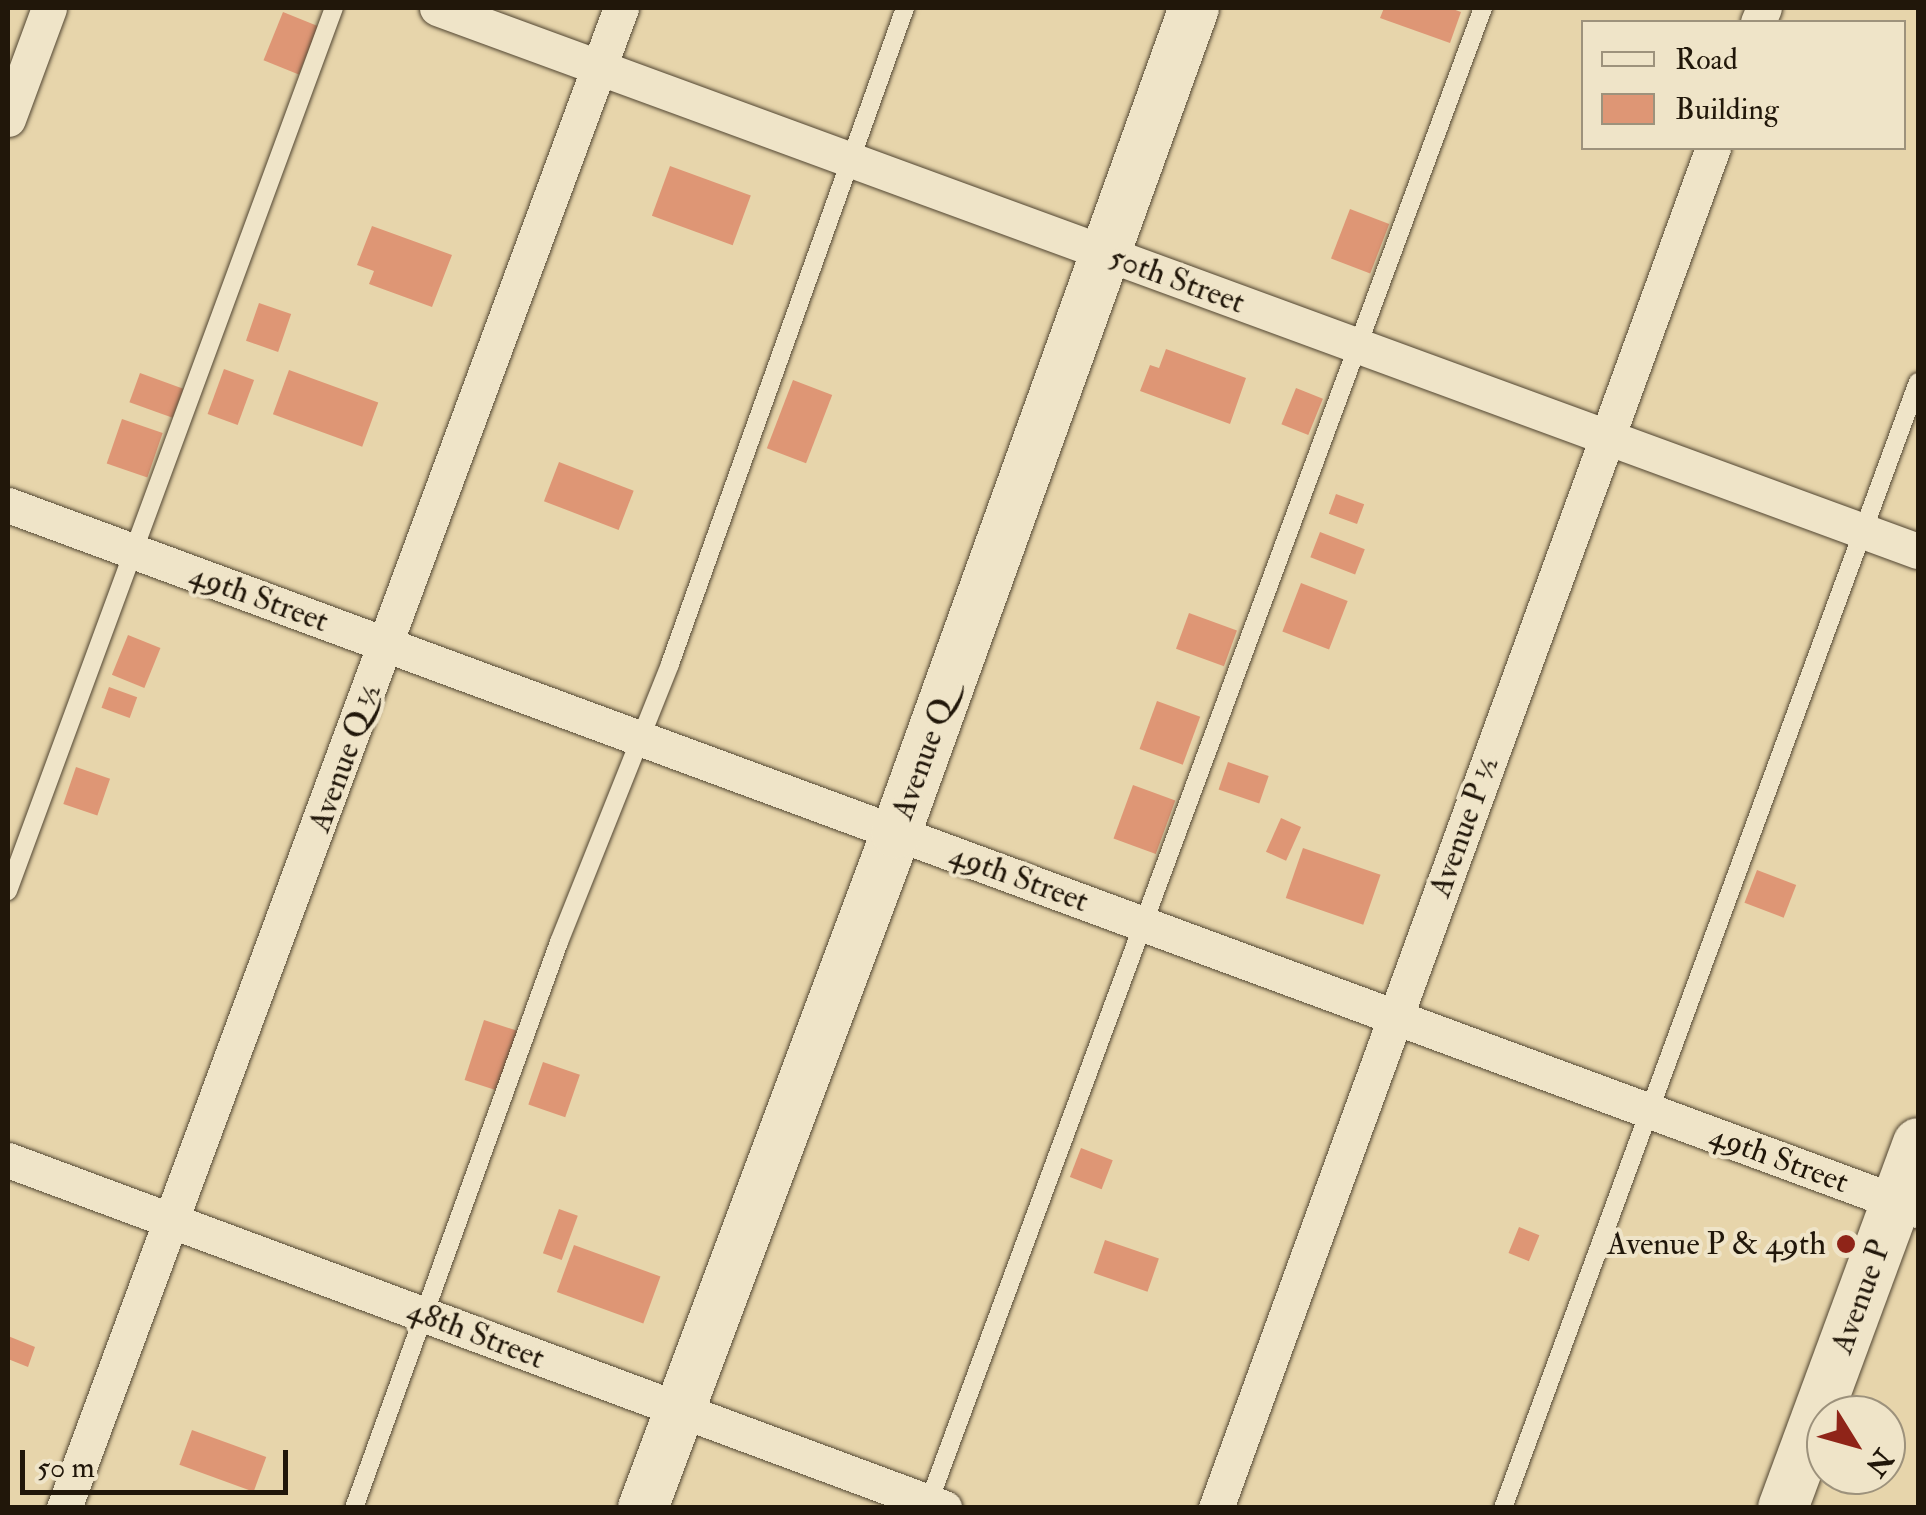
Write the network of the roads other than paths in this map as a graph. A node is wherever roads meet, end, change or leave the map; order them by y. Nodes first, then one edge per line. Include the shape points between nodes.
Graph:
1 (48, 8) edge
2 (334, 8) edge
3 (437, 8) edge
4 (620, 8) edge
5 (906, 8) edge
6 (1194, 8) edge
7 (1483, 8) edge
8 (598, 67) junction
9 (8, 119) edge
10 (1712, 150) edge
11 (851, 159) junction
12 (1105, 253) junction
13 (1357, 347) junction
14 (1918, 382) edge
15 (1607, 442) junction
16 (8, 505) edge
17 (1864, 531) junction
18 (1918, 551) edge
19 (135, 552) junction
20 (387, 645) junction
21 (640, 738) junction
22 (896, 833) junction
23 (8, 892) edge
24 (1144, 924) junction
25 (1393, 1016) junction
26 (1649, 1111) junction
27 (1918, 1142) edge
28 (8, 1160) edge
29 (1908, 1206) edge
30 (170, 1220) junction
31 (426, 1315) junction
32 (678, 1411) junction
33 (933, 1506) edge
34 (64, 1508) edge
35 (354, 1508) edge
36 (643, 1508) edge
37 (1216, 1508) edge
38 (1502, 1508) edge
39 (1783, 1508) edge

1 - 9 street
2 - 19 lane
3 - 8 street, 50th Street
4 - 8 street, Avenue Q ½
5 - 11 lane
6 - 12 street, Avenue Q
7 - 13 lane
8 - 11 street, 50th Street
8 - 20 street, Avenue Q ½
10 - 15 street, Avenue P ½
11 - 12 street, 50th Street
11 - 21 lane
12 - 13 street, 50th Street
12 - 22 street, Avenue Q
13 - 15 street, 50th Street
13 - 24 lane
14 - 17 lane
15 - 17 street, 50th Street
15 - 25 street, Avenue P ½
16 - 19 street, 49th Street
17 - 18 street, 50th Street
17 - 26 lane
19 - 20 street, 49th Street
19 - 23 lane
20 - 21 street, 49th Street
20 - 30 street, Avenue Q ½
21 - 22 street, 49th Street
21 - 31 lane via 559,942
22 - 24 street, 49th Street
22 - 32 street, Avenue Q
24 - 25 street, 49th Street
24 - 33 lane
25 - 26 street, 49th Street
25 - 37 street, Avenue P ½ via 1340,1180
26 - 29 street, 49th Street
26 - 38 lane
27 - 29 street, Avenue P
28 - 30 street, 48th Street
29 - 39 street, Avenue P
30 - 31 street, 48th Street
30 - 34 street, Avenue Q ½
31 - 32 street, 48th Street
31 - 35 lane
32 - 33 street, 48th Street
32 - 36 street, Avenue Q

